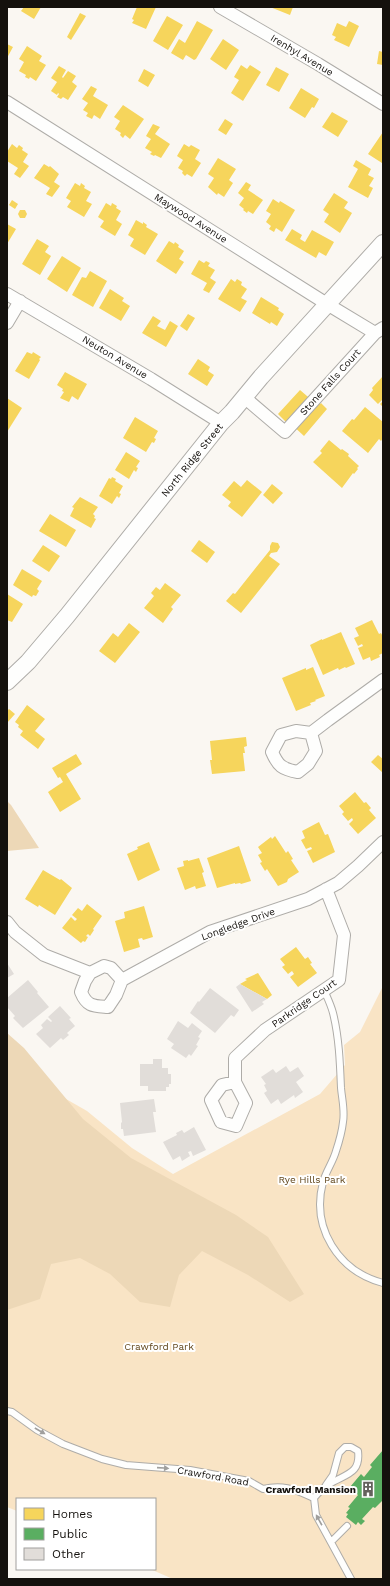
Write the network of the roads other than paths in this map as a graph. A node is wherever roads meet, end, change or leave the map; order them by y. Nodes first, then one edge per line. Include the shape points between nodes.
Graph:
1 (220, 7) edge
2 (239, 12) edge
3 (7, 102) edge
4 (383, 104) edge
5 (383, 243) edge
6 (7, 294) edge
7 (20, 302) junction
8 (327, 304) junction
9 (7, 323) edge
10 (379, 330) edge
11 (244, 397) junction
12 (221, 423) junction
13 (383, 680) edge
14 (7, 682) edge
15 (311, 733) dead end
16 (383, 842) edge
17 (326, 889) junction
18 (7, 922) edge
19 (90, 973) junction
20 (122, 980) junction
21 (324, 990) junction
22 (235, 1082) dead end
23 (383, 1283) edge
24 (7, 1410) edge
25 (326, 1485) junction
26 (314, 1498) junction
27 (347, 1526) dead end
28 (331, 1542) junction
29 (350, 1579) edge

1 - 2 street, Irenhyl Avenue
2 - 4 street, Irenhyl Avenue
3 - 8 street, Maywood Avenue
5 - 8 street, North Ridge Street
6 - 7 street, Neuton Avenue
7 - 9 street
7 - 12 street, Neuton Avenue
8 - 10 street, Maywood Avenue
8 - 11 street, North Ridge Street
10 - 11 street, Stone Falls Court via 285,432
11 - 12 street, North Ridge Street
12 - 14 street, North Ridge Street via 67,616 28,662
13 - 15 street
16 - 17 street, Longledge Drive via 338,883
17 - 20 street, Longledge Drive via 308,899 210,932
17 - 21 street, Parkridge Court via 344,935 339,980
18 - 19 street via 15,932 44,955
19 - 20 street via 104,966 111,968
19 - 20 street via 81,992 84,1000 91,1005 108,1007
21 - 22 street, Parkridge Court via 265,1030 235,1058
21 - 23 lane via 333,1012 337,1035 344,1121 336,1152 323,1181 320,1214 324,1230 337,1254 364,1276
24 -> 26 lane, Crawford Road via 68,1446 126,1466 190,1470 249,1481 263,1489 273,1486 289,1487
25 - 25 lane via 356,1467 359,1461 358,1451 345,1447 339,1453 333,1475
25 - 26 lane
28 -> 26 lane via 316,1515
27 - 28 lane
28 - 29 lane

